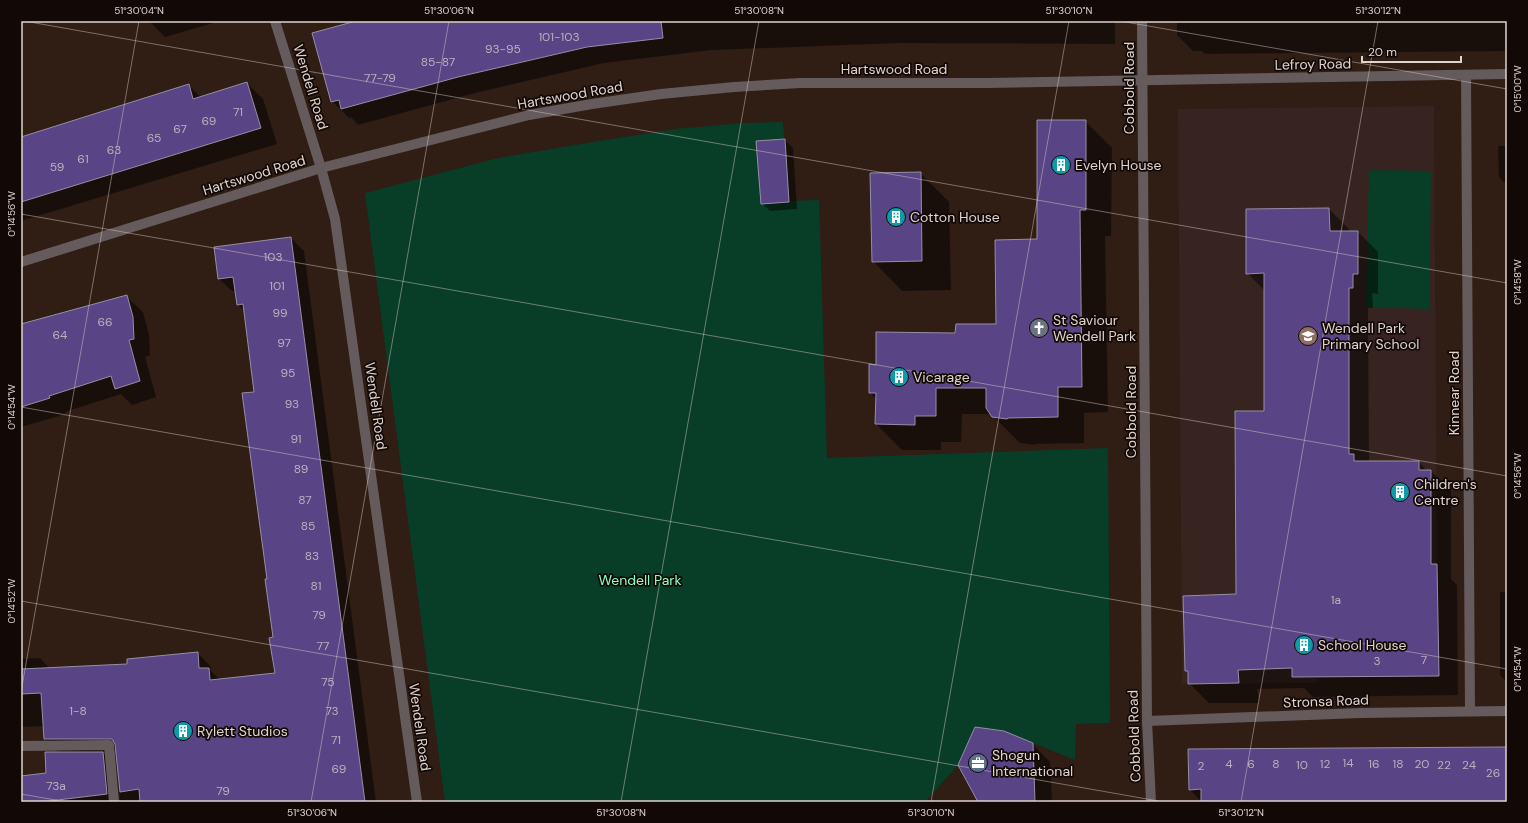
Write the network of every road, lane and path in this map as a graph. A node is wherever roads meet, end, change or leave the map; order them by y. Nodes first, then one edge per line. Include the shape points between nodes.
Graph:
1 (275, 21) edge
2 (1142, 21) edge
3 (1507, 74) edge
4 (1466, 75) junction
5 (1143, 81) junction
6 (321, 168) junction
7 (21, 262) edge
8 (1470, 711) junction
9 (1507, 711) edge
10 (1147, 721) junction
11 (21, 746) edge
12 (114, 802) edge
13 (417, 802) edge
14 (1151, 802) edge

1 - 6 street, Wendell Road
2 - 5 street, Cobbold Road
3 - 4 street, Lefroy Road
4 - 5 street, Lefroy Road
4 - 8 street, Kinnear Road
5 - 6 street, Hartswood Road via 800,84 661,94 529,115
5 - 10 street, Cobbold Road
6 - 7 street, Hartswood Road
6 - 13 street, Wendell Road via 335,219
8 - 9 street, Stronsa Road
8 - 10 street, Stronsa Road
10 - 14 street, Cobbold Road
11 - 12 street via 109,745

